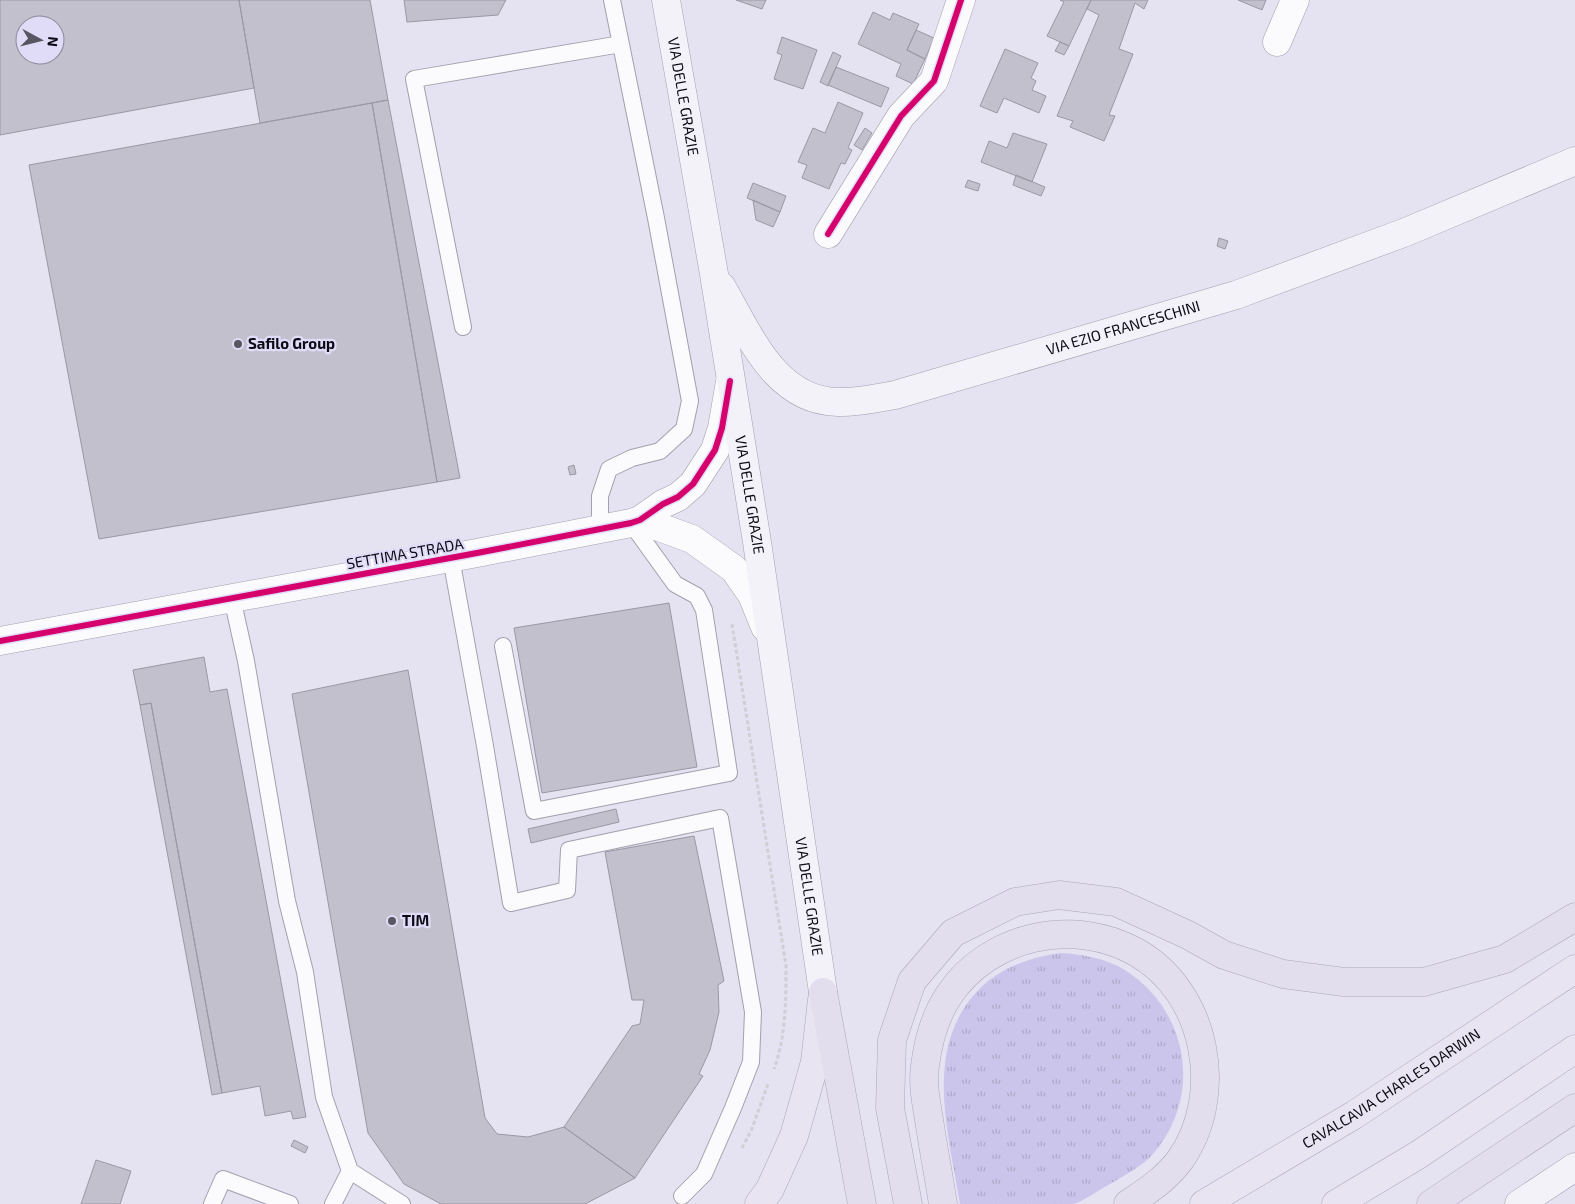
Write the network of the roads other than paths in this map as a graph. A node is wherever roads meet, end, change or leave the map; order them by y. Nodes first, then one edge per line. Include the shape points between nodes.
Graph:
1 (612, 0) edge
2 (666, 0) edge
3 (962, 0) edge
4 (1295, 0) edge
5 (1276, 42) dead end
6 (621, 44) junction
7 (1575, 161) edge
8 (828, 234) dead end
9 (714, 274) junction
10 (463, 327) dead end
11 (730, 381) junction
12 (636, 522) junction
13 (600, 529) junction
14 (451, 558) junction
15 (232, 598) junction
16 (770, 639) junction
17 (0, 641) edge
18 (503, 646) dead end
19 (1575, 917) edge
20 (1575, 969) edge
21 (823, 992) junction
22 (1575, 1049) edge
23 (1575, 1108) edge
24 (350, 1170) junction
25 (1567, 1172) edge
26 (682, 1196) dead end
27 (212, 1204) edge
28 (290, 1204) edge
29 (333, 1204) edge
30 (402, 1204) edge
31 (759, 1204) edge
32 (862, 1204) edge
33 (908, 1204) edge
34 (943, 1204) edge
35 (1128, 1204) edge
36 (1204, 1204) edge
37 (1336, 1204) edge
38 (1432, 1204) edge
39 (1520, 1204) edge

1 - 6 lane
2 - 9 main road, VIA DELLE GRAZIE
3 - 8 street via 934,81 900,116
4 - 5 street
6 - 10 lane via 414,79
6 - 13 lane via 690,401 684,429 660,451 632,458 609,469 600,496
7 - 9 main road, VIA EZIO FRANCESCHINI via 1406,232 1236,295 895,395 852,402 819,400 803,394 778,377
9 - 11 main road, VIA DELLE GRAZIE
11 - 12 street, SETTIMA STRADA via 716,450 693,484
11 - 16 main road, VIA DELLE GRAZIE
12 - 13 street, SETTIMA STRADA
12 - 16 street via 692,539 734,569 752,595
12 - 18 lane via 675,584 697,596 704,610 729,773 534,811
13 - 14 street, SETTIMA STRADA
14 - 15 street, SETTIMA STRADA
14 - 26 lane via 511,903 567,890 569,850 720,818 753,1012 751,1062 704,1174
15 - 17 street, SETTIMA STRADA
15 - 24 lane via 246,661 287,901 305,972 324,1096
16 - 21 main road, VIA DELLE GRAZIE
19 - 33 highway via 1505,959 1424,982 1344,982 1283,974 1224,955 1116,902 1059,895 1015,902 953,932 912,981 892,1040 890,1108
20 - 36 highway, CAVALCAVIA CHARLES DARWIN via 1354,1115
21 - 31 highway via 815,1062 794,1136 770,1189
21 - 32 highway
22 - 37 highway via 1418,1155
23 - 38 highway
24 - 29 lane
24 - 30 lane
25 - 39 main road
27 - 28 lane via 223,1178
34 - 35 highway via 925,1096 924,1068 938,1016 949,995 975,966 991,954 1024,940 1075,934 1104,939 1137,952 1166,976 1188,1007 1202,1043 1205,1062 1203,1105 1190,1142 1167,1175

